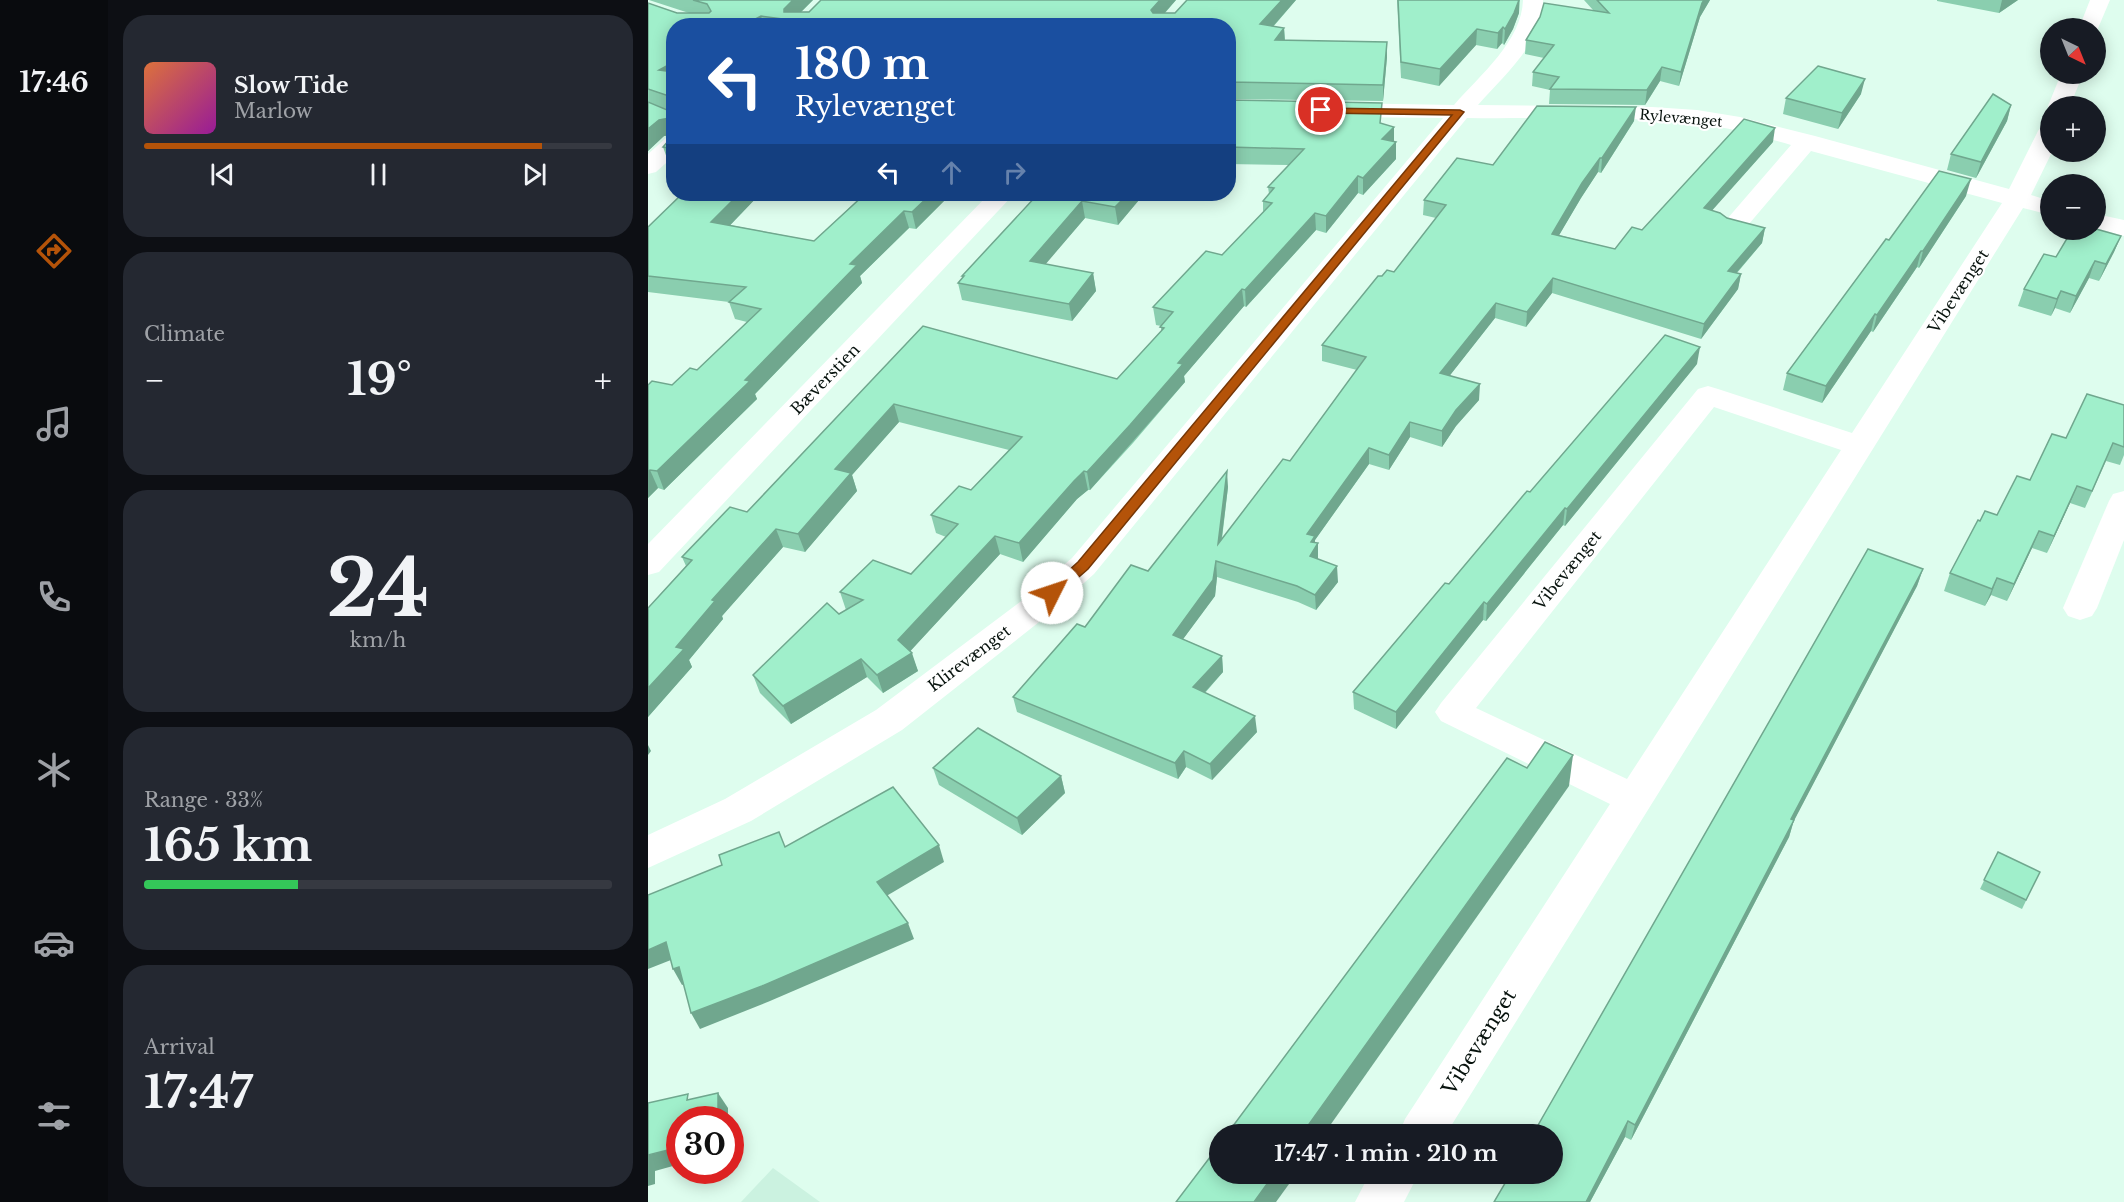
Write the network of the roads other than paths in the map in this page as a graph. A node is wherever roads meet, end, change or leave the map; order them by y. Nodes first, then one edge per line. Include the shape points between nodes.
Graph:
1 (1533, 0) edge
2 (2100, 0) edge
3 (2093, 18) edge
4 (1321, 110) edge
5 (1460, 112) junction
6 (1807, 141) junction
7 (666, 150) edge
8 (2040, 152) edge
9 (648, 167) edge
10 (2017, 199) junction
11 (995, 201) edge
12 (2040, 205) edge
13 (2106, 224) edge
14 (1734, 226) edge
15 (2124, 228) edge
16 (1859, 446) junction
17 (2124, 501) edge
18 (648, 564) edge
19 (2080, 608) dead end
20 (1634, 799) junction
21 (648, 852) edge
22 (1427, 1124) edge
23 (1389, 1184) edge
24 (1378, 1202) edge

1 - 5 street, Klirevænget via 1533,14 1523,39
2 - 3 street
4 - 5 street, Rylevænget
5 - 6 street, Rylevænget via 1697,117
5 - 21 street, Klirevænget via 1083,566 890,720 738,810
6 - 10 street, Rylevænget
6 - 14 street
7 - 9 street
8 - 10 street, Vibevænget
10 - 12 street, Rylevænget
10 - 16 street, Vibevænget
11 - 18 street, Bæverstien
13 - 15 street
16 - 20 street, Vibevænget
16 - 20 street, Vibevænget via 1708,395 1453,712
17 - 19 street
20 - 22 street, Vibevænget
23 - 24 street

